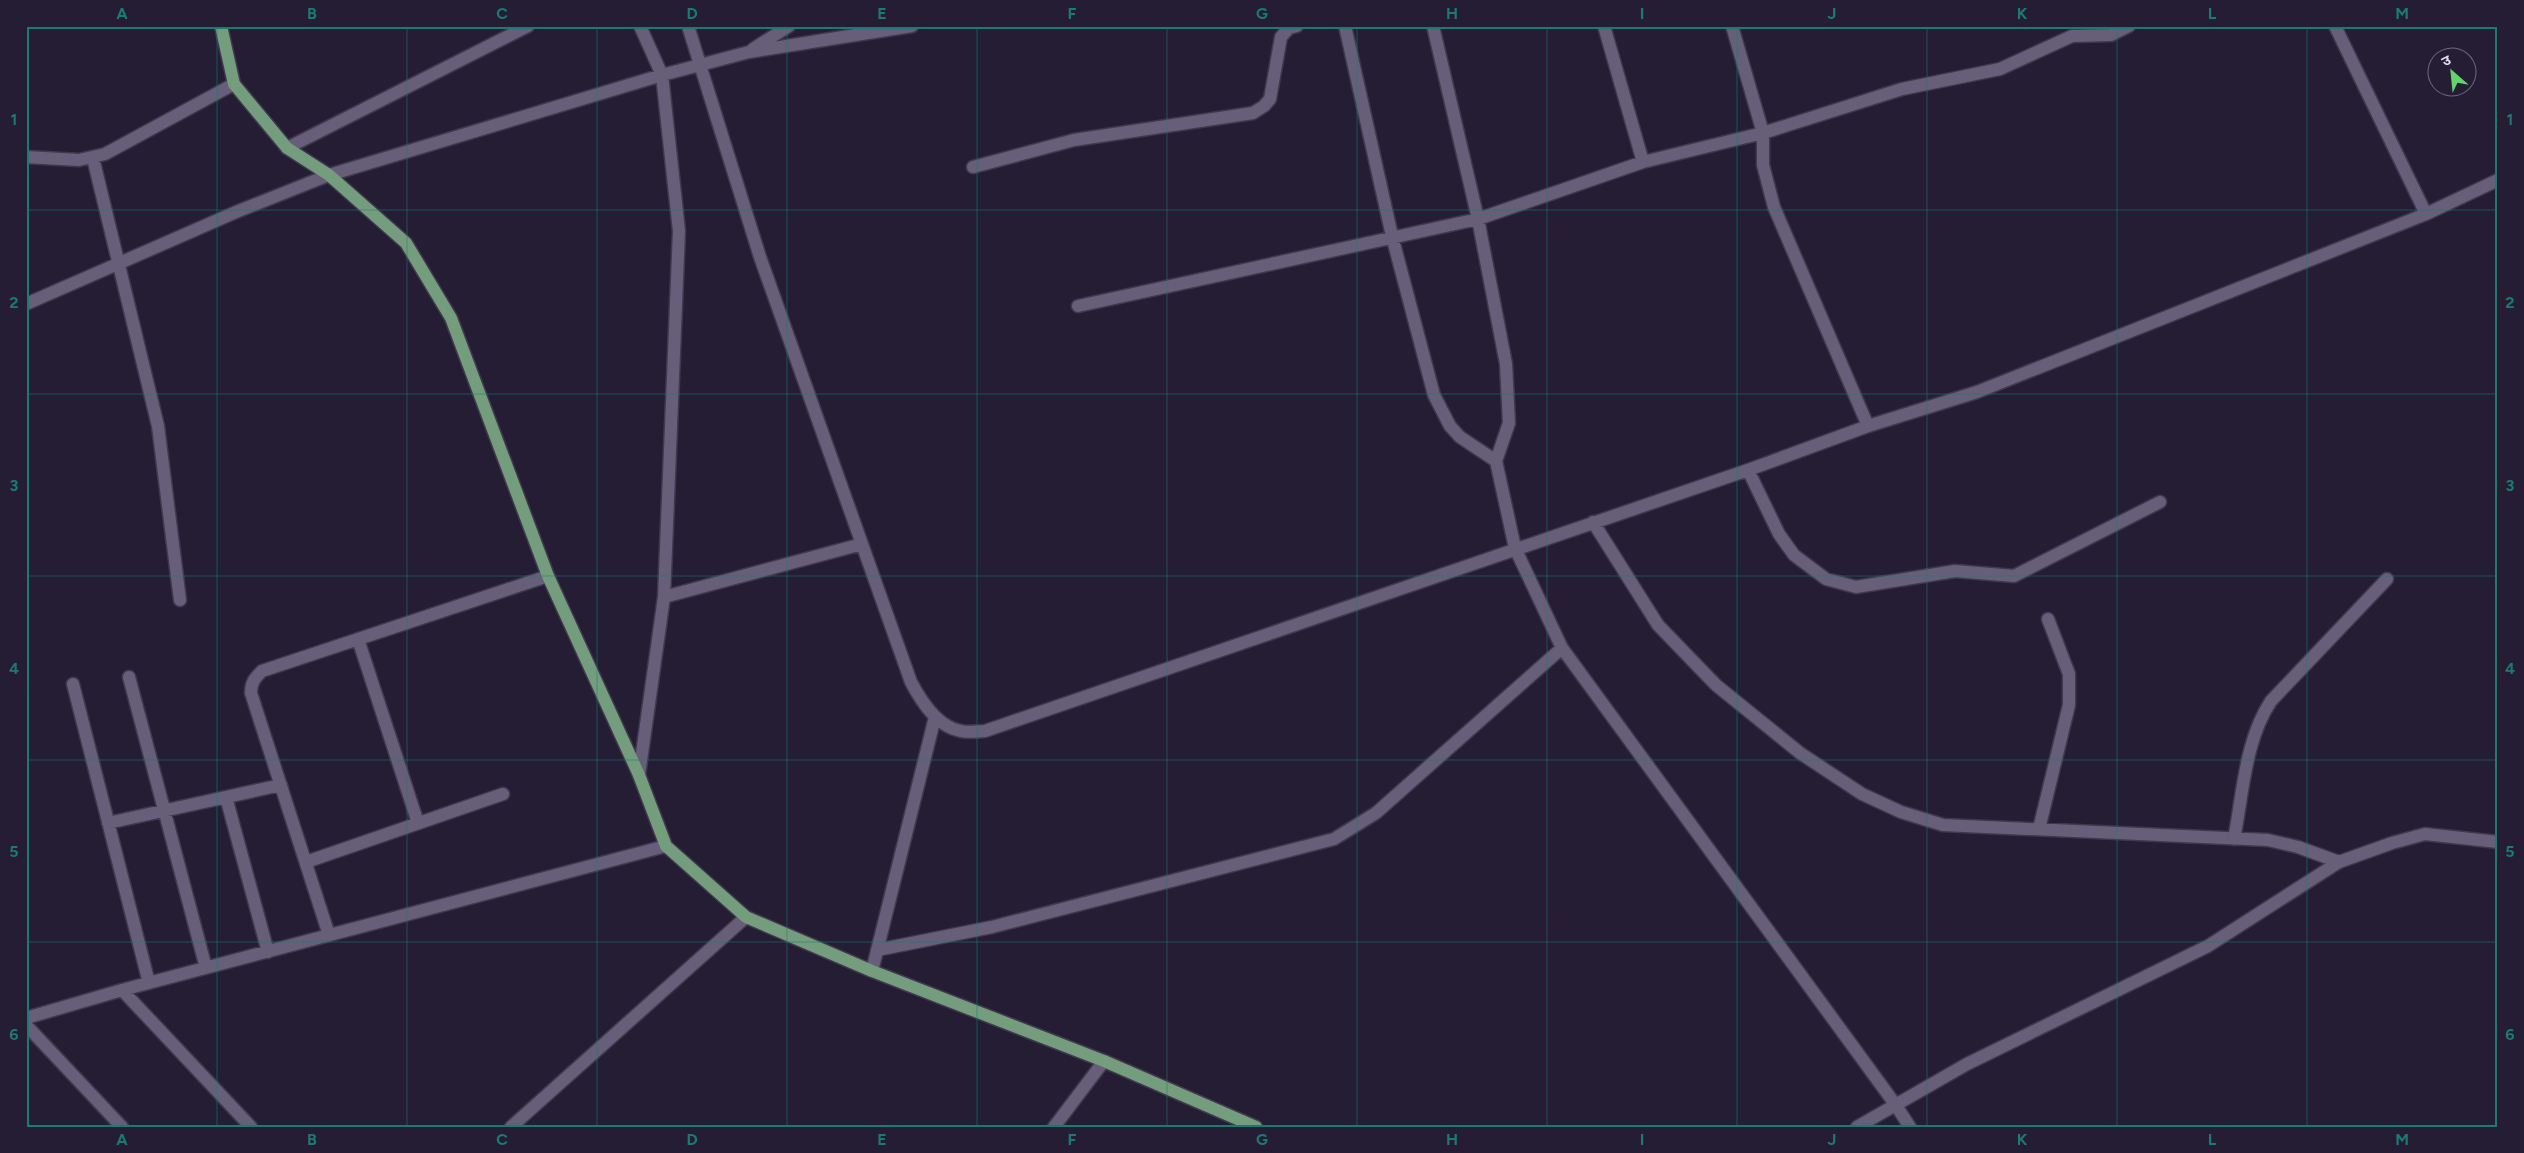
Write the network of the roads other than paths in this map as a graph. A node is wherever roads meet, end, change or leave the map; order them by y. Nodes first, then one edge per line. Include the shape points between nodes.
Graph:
1 (221, 26) edge
2 (528, 26) edge
3 (640, 26) edge
4 (688, 26) edge
5 (789, 26) edge
6 (912, 26) edge
7 (1296, 26) edge
8 (1345, 26) edge
9 (1433, 26) edge
10 (1604, 26) edge
11 (1732, 26) edge
12 (2129, 26) edge
13 (2335, 26) edge
14 (749, 52) junction
15 (700, 66) junction
16 (662, 74) junction
17 (234, 84) junction
18 (1763, 133) junction
19 (287, 148) junction
20 (26, 157) edge
21 (93, 158) junction
22 (1643, 162) junction
23 (973, 167) dead end
24 (329, 175) junction
25 (2498, 180) edge
26 (2426, 214) junction
27 (1478, 219) junction
28 (1392, 236) junction
29 (117, 263) junction
30 (26, 304) edge
31 (1078, 306) dead end
32 (1868, 426) junction
33 (1496, 461) junction
34 (1748, 470) junction
35 (2160, 502) dead end
36 (1592, 522) junction
37 (862, 544) junction
38 (1515, 548) junction
39 (548, 576) junction
40 (2387, 579) dead end
41 (664, 597) junction
42 (180, 600) dead end
43 (2048, 619) dead end
44 (358, 639) junction
45 (1562, 648) junction
46 (129, 677) dead end
47 (73, 684) dead end
48 (935, 717) junction
49 (639, 775) junction
50 (281, 784) junction
51 (502, 794) dead end
52 (226, 797) junction
53 (164, 811) junction
54 (108, 823) junction
55 (418, 823) junction
56 (2040, 830) junction
57 (2234, 839) junction
58 (2498, 842) edge
59 (666, 846) junction
60 (306, 862) junction
61 (2339, 862) junction
62 (746, 917) junction
63 (329, 935) junction
64 (877, 950) junction
65 (268, 952) junction
66 (206, 968) junction
67 (872, 971) junction
68 (149, 983) junction
69 (122, 990) junction
70 (26, 1018) edge
71 (26, 1025) edge
72 (1104, 1061) junction
73 (1896, 1104) junction
74 (122, 1127) edge
75 (251, 1127) edge
76 (511, 1127) edge
77 (1054, 1127) edge
78 (1256, 1127) edge
79 (1857, 1127) edge
80 (1910, 1127) edge

1 - 17 main road
2 - 19 street
3 - 16 street
4 - 15 street
5 - 14 street
6 - 14 street
7 - 23 street via 1289,28 1281,37 1270,99 1253,113 1074,140
8 - 28 street
9 - 27 street
10 - 22 street
11 - 18 street
12 - 18 street via 2111,35 2072,36 2000,70 1902,89
13 - 26 street
14 - 15 street
15 - 16 street
15 - 37 street via 760,258
16 - 24 street
16 - 41 street via 679,231
17 - 19 main road
17 - 21 street
18 - 22 street
18 - 32 street via 1762,165 1774,207
19 - 24 main road
20 - 21 street
21 - 29 street
22 - 27 street
24 - 29 street
24 - 39 main road via 406,243 451,318
25 - 26 street
26 - 32 street via 1977,392
27 - 28 street
27 - 33 street via 1506,364 1509,423
28 - 31 street
28 - 33 street via 1434,395 1450,426 1460,437
29 - 30 street
29 - 42 street via 158,426
32 - 34 street
33 - 38 street
34 - 35 street via 1779,534 1794,555 1826,579 1856,587 1955,571 2014,576
34 - 36 street
36 - 38 street
36 - 56 street via 1658,625 1716,685 1800,753 1862,794 1901,812 1943,825
37 - 41 street
37 - 48 street via 911,682
38 - 45 street
38 - 48 street via 985,731 960,731
39 - 44 street
39 - 49 main road
40 - 57 street via 2271,701 2263,714 2254,731
41 - 49 street
43 - 56 street via 2069,674 2069,705
44 - 50 street via 262,671 251,685
44 - 55 street
45 - 64 street via 1376,813 1334,839 992,927
45 - 73 street
46 - 53 street
47 - 54 street
48 - 64 street
49 - 59 main road
50 - 52 street
50 - 60 street
51 - 55 street
52 - 53 street
52 - 65 street
53 - 54 street
53 - 66 street
54 - 68 street
55 - 60 street
56 - 57 street
57 - 61 street via 2284,842
58 - 61 street via 2425,834
59 - 62 main road
59 - 63 street
60 - 63 street
61 - 73 street via 2208,946 1967,1064
62 - 67 main road
62 - 76 street
63 - 65 street
64 - 67 street
65 - 66 street
66 - 68 street
67 - 72 main road
68 - 69 street
69 - 70 street
69 - 75 street
71 - 74 street
72 - 77 street
72 - 78 main road
73 - 79 street
73 - 80 street

